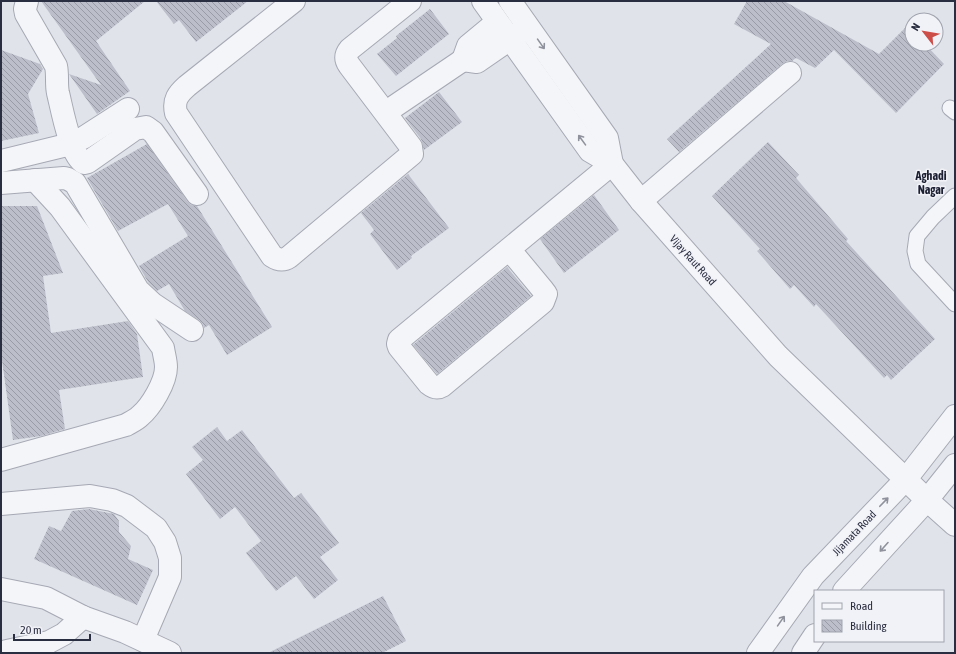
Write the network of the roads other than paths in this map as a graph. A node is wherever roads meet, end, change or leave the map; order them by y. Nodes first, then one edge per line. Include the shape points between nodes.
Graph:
1 (27, 1) edge
2 (294, 1) edge
3 (410, 1) edge
4 (427, 1) edge
5 (483, 1) edge
6 (510, 1) edge
7 (497, 22) junction
8 (528, 27) junction
9 (510, 39) junction
10 (463, 60) junction
11 (790, 73) dead end
12 (128, 109) dead end
13 (71, 144) junction
14 (1, 161) edge
15 (612, 164) junction
16 (35, 180) junction
17 (1, 183) edge
18 (197, 194) dead end
19 (955, 196) edge
20 (640, 201) junction
21 (509, 249) junction
22 (955, 304) edge
23 (192, 330) dead end
24 (955, 416) edge
25 (1, 460) edge
26 (955, 465) edge
27 (906, 479) junction
28 (927, 500) junction
29 (1, 504) edge
30 (955, 525) edge
31 (1, 589) edge
32 (845, 590) edge
33 (83, 617) junction
34 (814, 636) edge
35 (143, 640) junction
36 (2, 653) edge
37 (170, 653) edge
38 (758, 653) edge
39 (803, 653) edge

1 - 13 street via 26,14 56,66 56,85
2 - 3 street via 187,86 179,93 174,104 176,113 272,256 280,260 286,260 412,154 411,147 346,61 350,49
4 - 10 street via 364,51 360,55 361,58 396,107
5 - 7 street, Vijay Raut Road
6 - 8 street
7 - 9 street, Vijay Raut Road
7 - 10 street via 468,46
8 - 9 street
8 -> 15 street via 607,138
9 - 10 street via 477,62
15 -> 9 street, Vijay Raut Road via 590,151
11 - 20 street
12 - 13 street
13 - 14 street
13 - 18 street via 80,161 86,163 135,129 149,128
15 - 20 street, Vijay Raut Road
15 - 21 street
16 - 17 street
16 - 23 street via 64,178 75,183 138,290 153,304
16 - 25 street via 60,207 163,348 166,369 163,381 150,406 140,417 126,425
19 - 22 lane via 932,217 917,236 915,251 918,264
20 - 27 street, Vijay Raut Road via 778,356
21 - 21 street via 546,294 543,302 442,386 432,387 399,347 399,340
24 - 27 street, Jijamata Road
26 - 28 street
27 - 28 street, Vijay Raut Road
38 -> 27 street, Jijamata Road via 813,576
28 - 30 street, Vijay Raut Road
28 -> 32 street
29 - 35 street via 90,496 127,506 156,528 165,542 170,558 170,577
31 - 33 street via 46,598
33 - 35 street
33 - 36 street via 64,634 49,642
34 - 39 street
35 - 37 street

